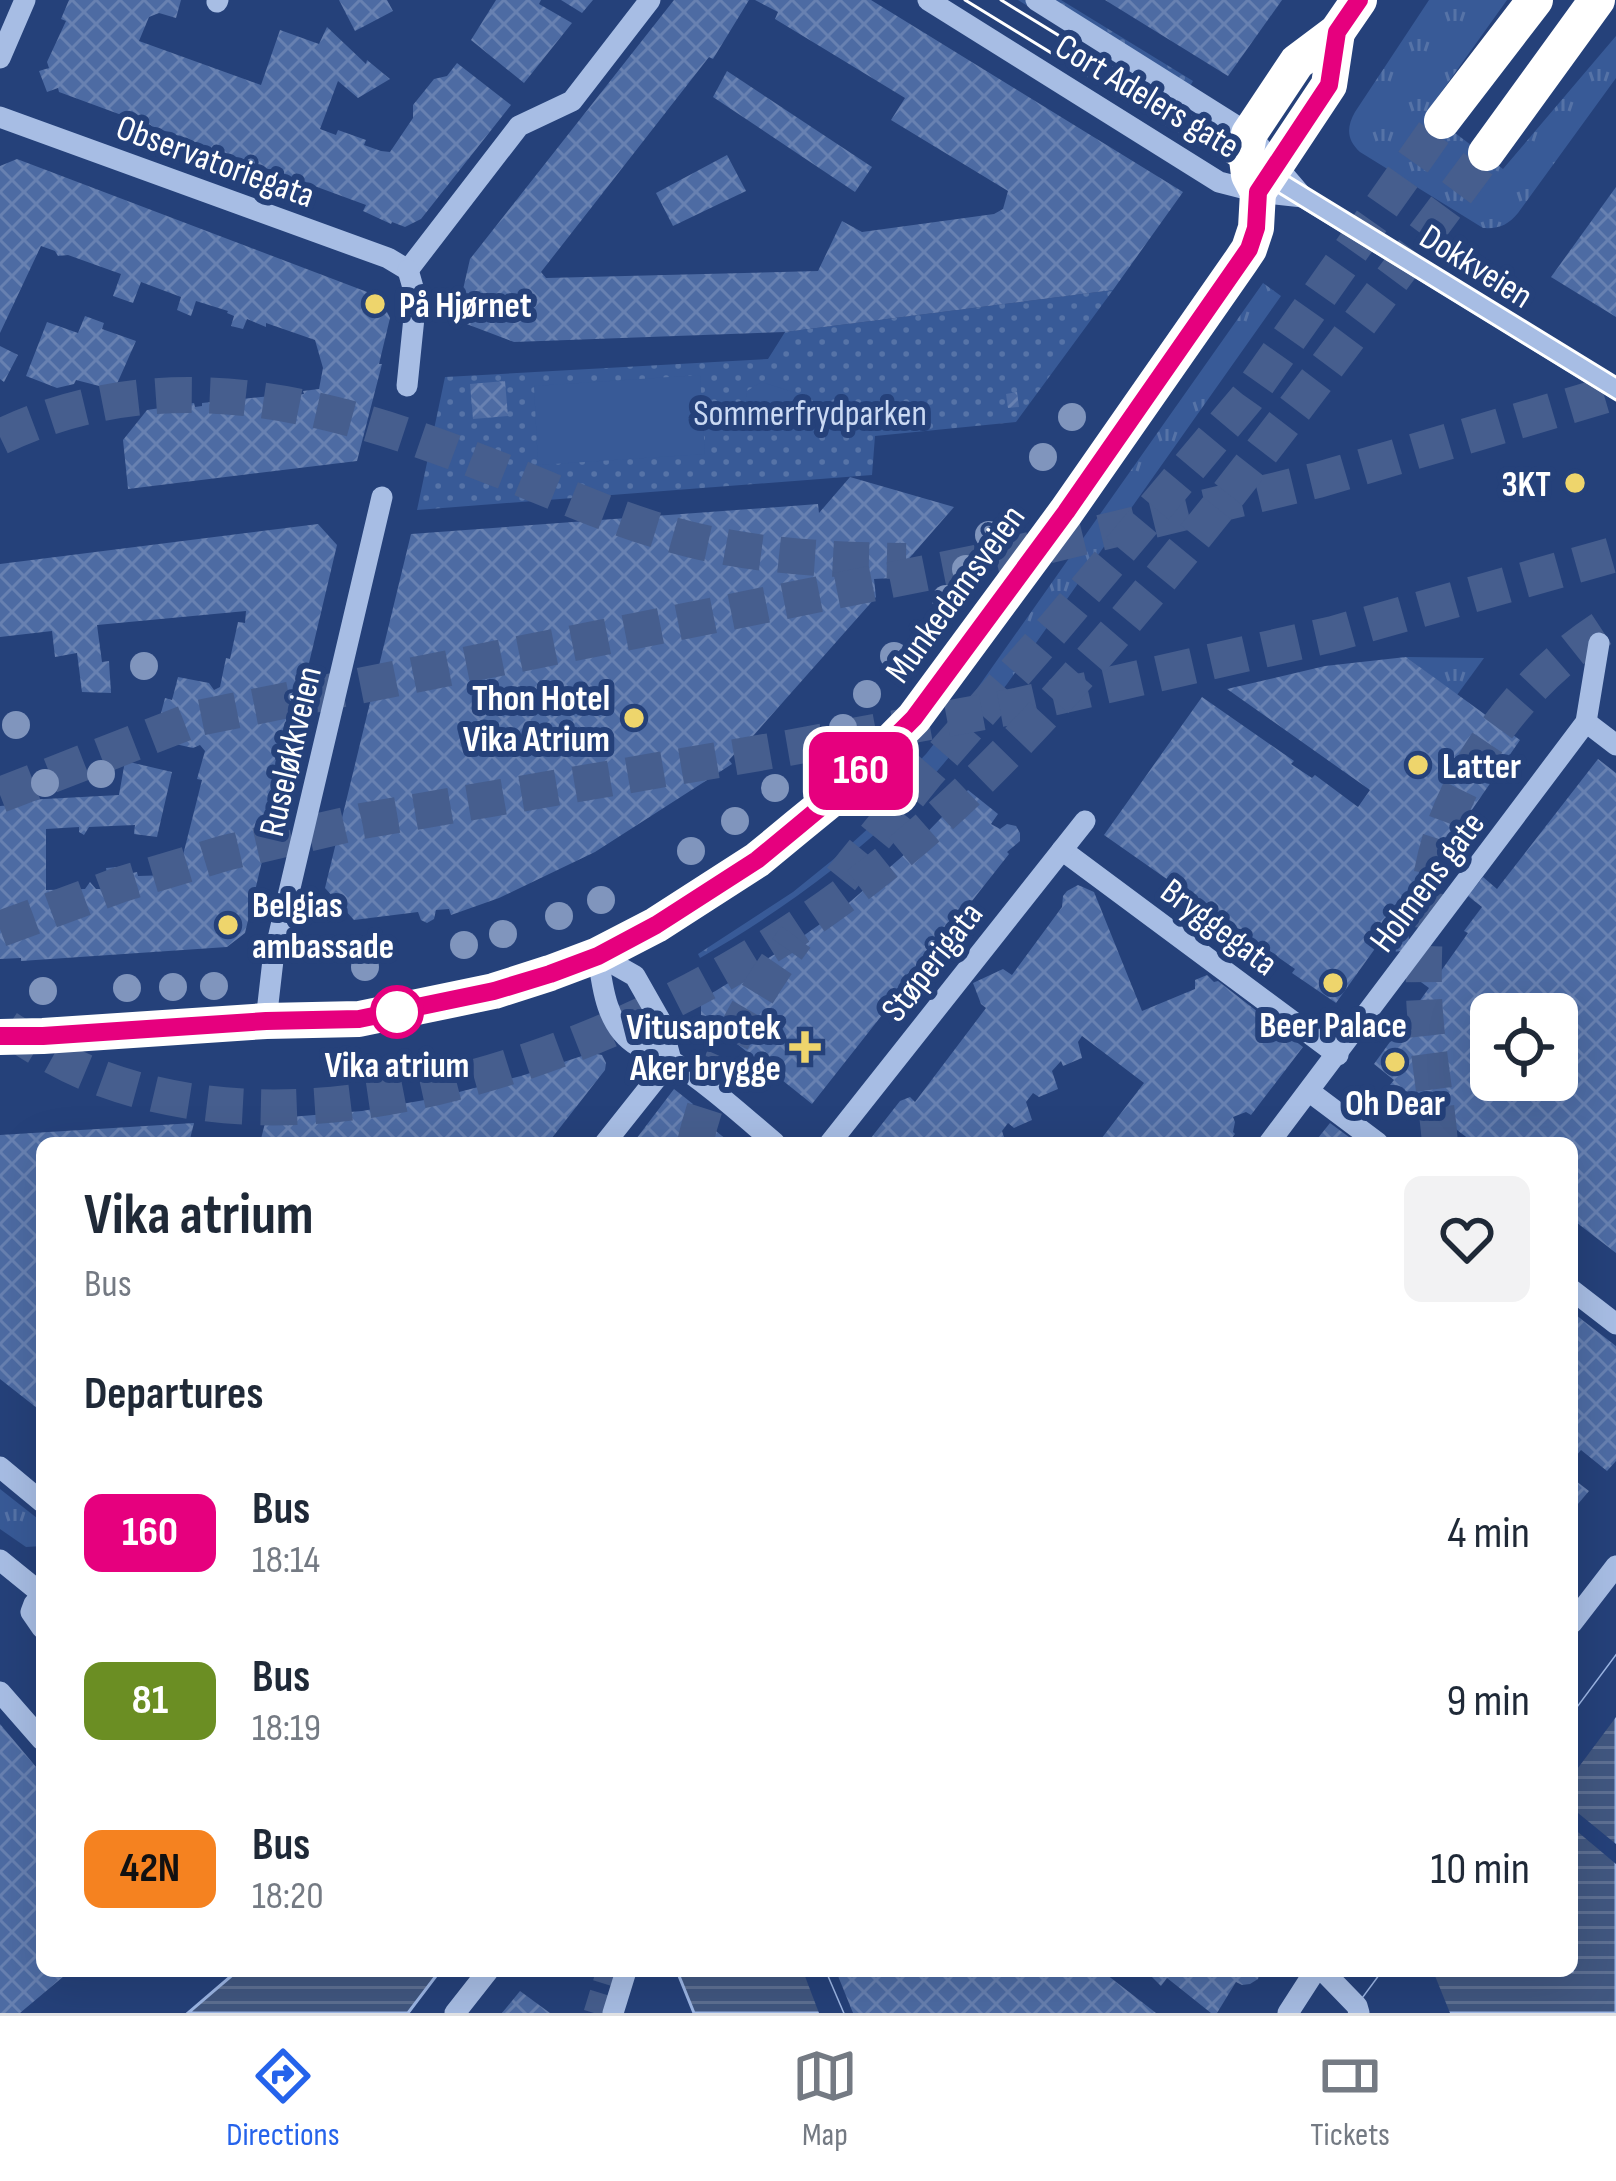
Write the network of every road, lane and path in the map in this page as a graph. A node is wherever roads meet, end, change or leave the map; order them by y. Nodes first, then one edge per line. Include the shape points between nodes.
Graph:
1 (26, 0) edge
2 (650, 0) edge
3 (928, 0) edge
4 (1036, 0) edge
5 (1359, 0) edge
6 (1535, 0) edge
7 (1597, 0) edge
8 (1337, 32) junction
9 (0, 58) edge
10 (0, 117) edge
11 (1442, 122) tunnel mouth
12 (1249, 134) junction
13 (1486, 153) tunnel mouth
14 (1268, 180) junction
15 (1304, 196) joint
16 (408, 270) junction
17 (407, 386) dead end
18 (1616, 389) edge
19 (382, 497) dead end
20 (1608, 643) edge
21 (1586, 722) junction
22 (1616, 745) edge
23 (1085, 821) dead end
24 (1062, 850) junction
25 (598, 956) junction
26 (266, 1021) junction
27 (0, 1040) edge
28 (1338, 1055) junction
29 (670, 1060) junction
30 (1310, 1091) junction
31 (610, 1137) edge
32 (761, 1137) edge
33 (835, 1137) edge
34 (1274, 1137) edge
35 (1370, 1137) edge
36 (1578, 1295) edge
37 (1616, 1324) edge
38 (0, 1467) edge
39 (36, 1497) edge
40 (0, 1561) edge
41 (1616, 1566) edge
42 (36, 1589) edge
43 (1578, 1615) edge
44 (0, 1692) edge
45 (36, 1733) edge
46 (483, 1977) edge
47 (624, 1977) edge
48 (1315, 1977) edge
49 (1326, 1977) edge
50 (455, 2013) edge
51 (614, 2013) edge
52 (1288, 2013) edge
53 (1359, 2013) edge

1 - 9 street
2 - 16 street via 572,101 519,126
3 - 14 street, Cort Adelers gate via 1219,182
4 - 12 street, Cort Adelers gate
5 - 8 highway, Munkedamsveien
6 - 11 highway
7 - 13 highway
8 - 12 highway, Munkedamsveien via 1297,62
8 - 14 highway, Munkedamsveien via 1329,85
10 - 16 street, Observatoriegata
12 - 14 highway, Munkedamsveien via 1249,175
14 - 15 street, Cort Adelers gate
14 - 25 highway, Munkedamsveien via 1249,249 914,718 757,860
15 - 18 street, Dokkveien
16 - 17 street via 416,298
19 - 26 street, Ruseløkkveien via 273,960
20 - 21 street, Holmens gate
21 - 22 street
21 - 28 street, Holmens gate
23 - 24 street, Støperigata
24 - 28 street, Bryggegata
24 - 33 street, Støperigata
25 - 26 highway, Munkedamsveien via 411,1009
25 - 29 street via 635,976 660,1020
25 - 29 street via 613,1018 636,1046
26 - 27 highway, Munkedamsveien
28 - 30 street, Holmens gate
29 - 31 street
29 - 32 street
30 - 34 street, Holmens gate
30 - 35 street
36 - 37 street
38 - 39 street
40 - 42 street
41 - 43 street
44 - 45 street
46 - 50 street
47 - 51 street
48 - 52 street
49 - 53 street

